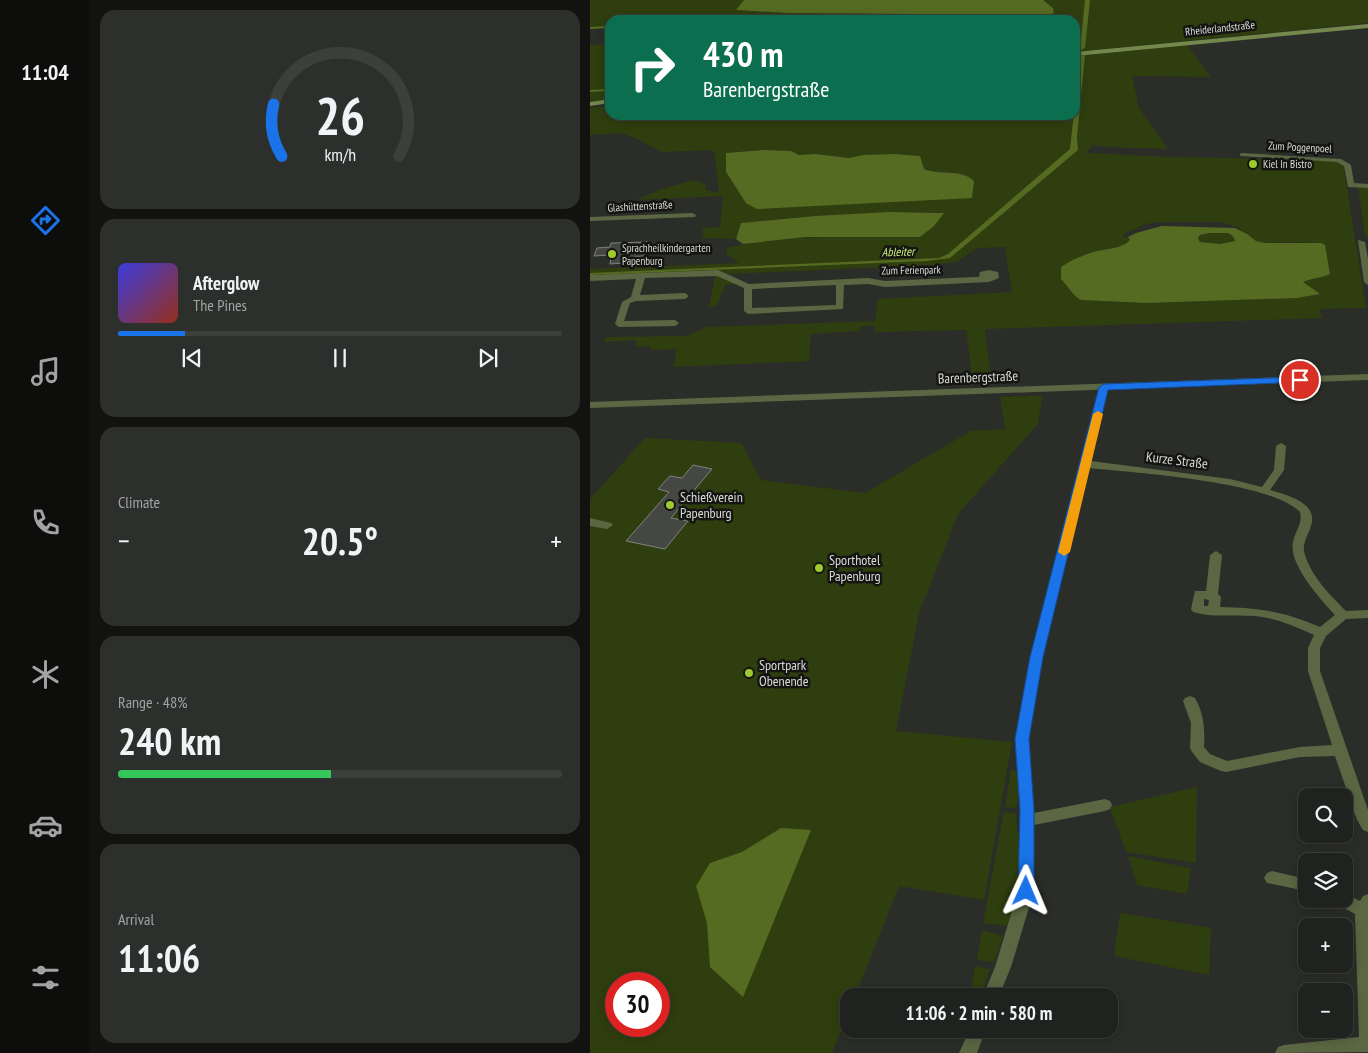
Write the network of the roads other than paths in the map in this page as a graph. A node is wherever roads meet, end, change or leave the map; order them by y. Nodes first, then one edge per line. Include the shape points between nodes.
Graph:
1 (1368, 26) edge
2 (1080, 54) edge
3 (605, 102) edge
4 (590, 104) edge
5 (1242, 155) dead end
6 (1368, 186) edge
7 (692, 215) dead end
8 (590, 220) edge
9 (1361, 242) dead end
10 (1366, 261) edge
11 (641, 276) junction
12 (590, 278) edge
13 (983, 278) dead end
14 (840, 282) junction
15 (1368, 282) edge
16 (748, 286) junction
17 (685, 296) dead end
18 (635, 298) junction
19 (675, 323) dead end
20 (1368, 377) edge
21 (1104, 387) junction
22 (590, 405) edge
23 (1281, 446) dead end
24 (1086, 464) junction
25 (1264, 491) junction
26 (590, 522) edge
27 (607, 525) dead end
28 (1216, 555) dead end
29 (1368, 614) edge
30 (1342, 615) junction
31 (1321, 633) junction
32 (1190, 701) dead end
33 (1340, 750) junction
34 (1105, 805) dead end
35 (1027, 820) junction
36 (1368, 826) edge
37 (1272, 878) dead end
38 (1298, 883) edge
39 (1353, 902) edge
40 (1366, 906) edge
41 (994, 988) edge
42 (1368, 1037) edge
43 (974, 1038) edge
44 (1368, 1044) edge
45 (968, 1053) edge
46 (1284, 1053) edge

1 - 2 main road, Rheiderlandstraße
3 - 4 main road
5 - 6 street, Zum Poggenpoel via 1339,160 1347,165 1351,185
7 - 8 street, Glashüttenstraße
9 - 10 street
10 - 15 street
11 - 12 street, Zum Ferienpark
11 - 16 street, Zum Ferienpark via 718,273
11 - 18 street
13 - 14 street, Zum Ferienpark via 885,284 868,280
14 - 16 street, Zum Ferienpark
14 - 16 street via 840,307 748,311
17 - 18 street
18 - 19 street via 626,302 619,324
20 - 21 street, Barenbergstraße
21 - 22 street, Barenbergstraße
21 - 24 street
23 - 25 street via 1279,470
24 - 25 street, Kurze Straße via 1230,482
24 - 35 street via 1037,657 1022,739
25 - 30 street, Kurze Straße via 1304,510 1307,518 1298,546 1299,556 1329,602
26 - 27 street
28 - 31 street via 1212,596 1199,594 1197,609 1264,613
29 - 30 street
30 - 31 street
31 - 33 street via 1314,648 1314,670
32 - 33 street via 1198,723 1197,748 1205,758 1226,767 1300,752
33 - 36 street
34 - 35 street
35 - 41 street via 1026,891
37 - 38 street
39 - 40 street
40 - 42 street
43 - 45 street
44 - 46 street

